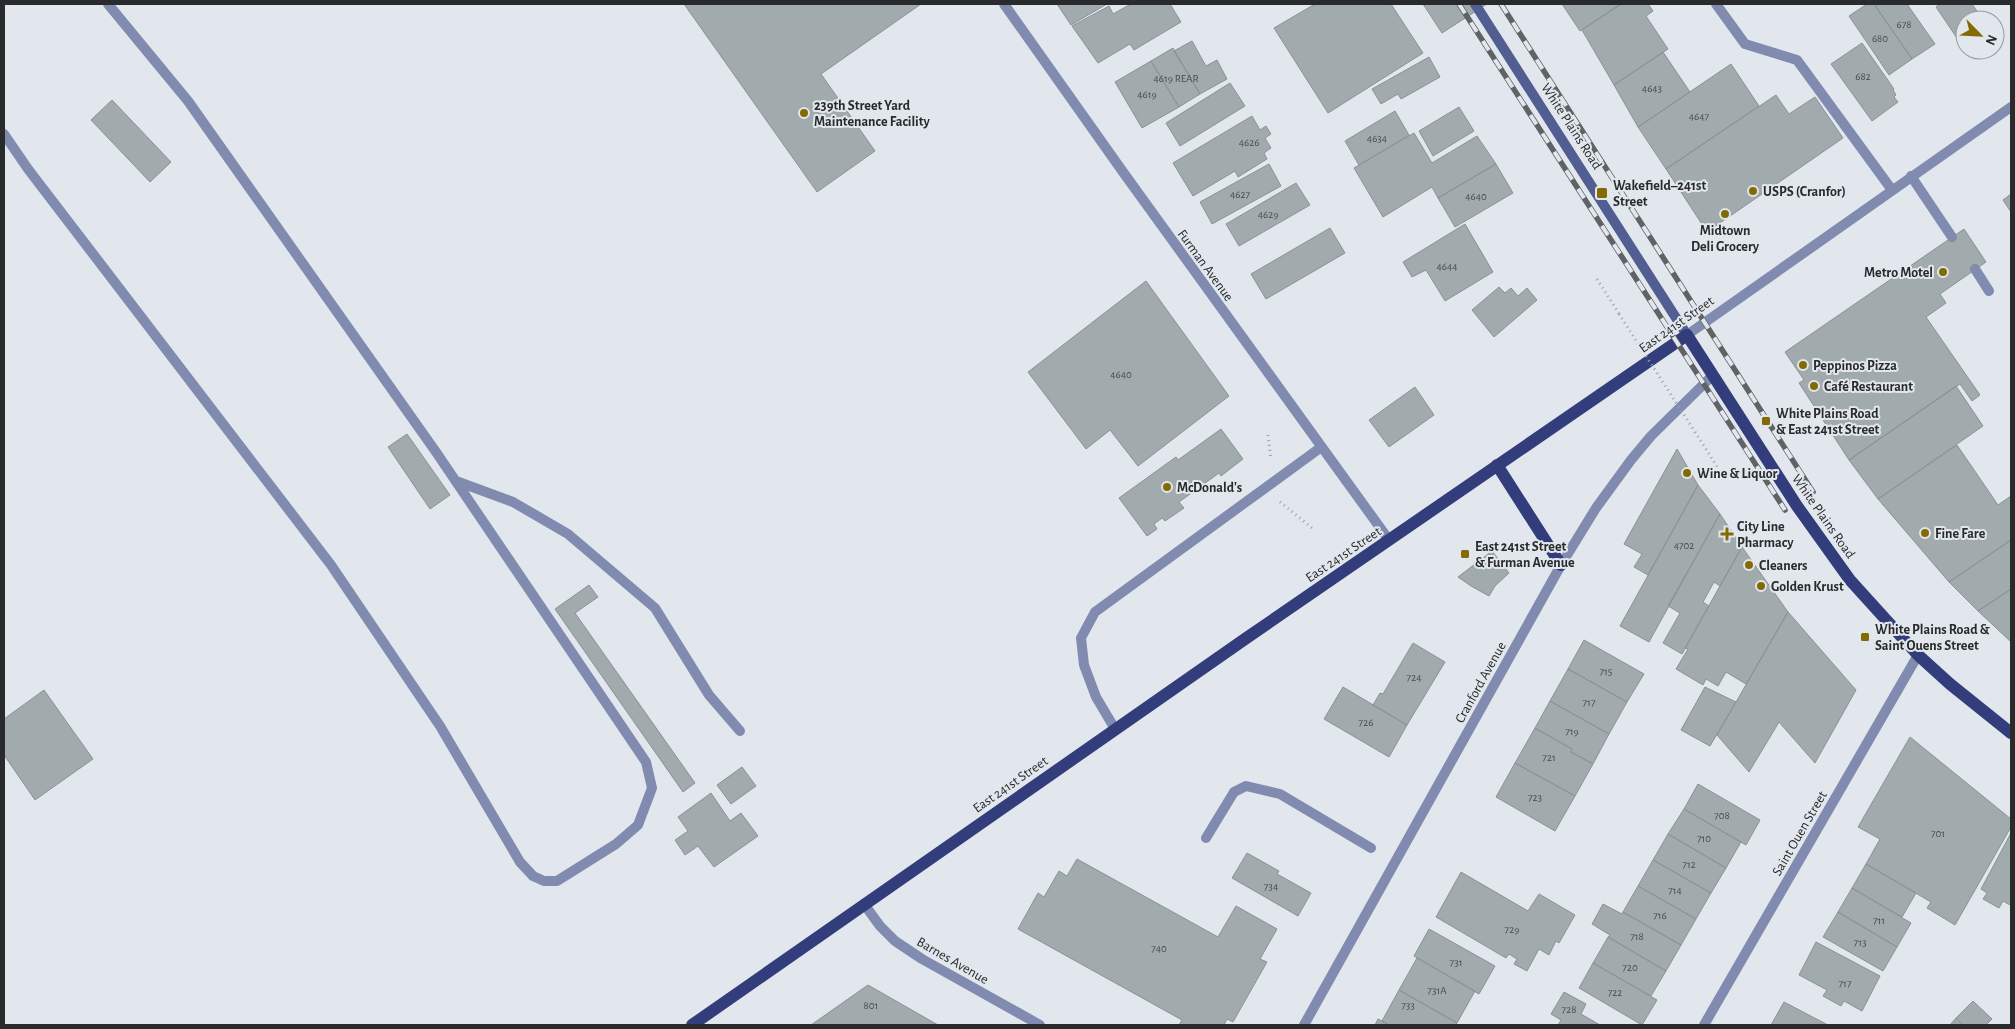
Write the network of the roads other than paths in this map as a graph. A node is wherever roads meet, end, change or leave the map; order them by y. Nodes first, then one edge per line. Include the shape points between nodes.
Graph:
1 (108, 4) edge
2 (1004, 4) edge
3 (1475, 4) edge
4 (1716, 4) edge
5 (2011, 107) edge
6 (4, 134) edge
7 (1911, 176) junction
8 (1892, 190) junction
9 (1952, 237) dead end
10 (1975, 269) dead end
11 (1989, 290) dead end
12 (1687, 334) junction
13 (1713, 375) junction
14 (1320, 448) junction
15 (1497, 465) junction
16 (456, 481) junction
17 (1388, 540) junction
18 (1561, 565) junction
19 (1918, 655) junction
20 (1115, 730) junction
21 (740, 731) dead end
22 (2011, 733) edge
23 (1206, 838) dead end
24 (1371, 848) dead end
25 (864, 904) junction
26 (692, 1025) edge
27 (1040, 1025) edge
28 (1304, 1025) edge
29 (1704, 1025) edge

1 - 16 street via 188,101
2 - 14 street, Furman Avenue
3 - 12 main road, White Plains Road
4 - 8 street via 1745,44 1797,60
5 - 7 street, East 241st Street
6 - 16 street via 28,170 331,564 440,726 520,862 533,876 544,881 557,881 616,844 638,825 652,788 646,762
7 - 8 street, East 241st Street
7 - 9 street
8 - 12 street, East 241st Street
10 - 11 street
12 - 13 main road, White Plains Road
12 - 15 main road, East 241st Street
13 - 18 street, Cranford Avenue via 1636,454 1596,508
13 - 19 main road, White Plains Road via 1797,506 1850,580
14 - 17 street, Furman Avenue
14 - 20 street via 1095,612 1081,638 1084,665 1096,698
15 - 17 main road, East 241st Street
15 - 18 main road
16 - 21 street via 512,502 568,534 655,608 709,695
17 - 20 main road, East 241st Street
18 - 28 street, Cranford Avenue
19 - 22 main road, White Plains Road
19 - 29 street, Saint Ouen Street
20 - 25 main road, East 241st Street
23 - 24 street via 1234,792 1246,786 1280,794
25 - 26 main road, East 241st Street
25 - 27 street, Barnes Avenue via 894,942

